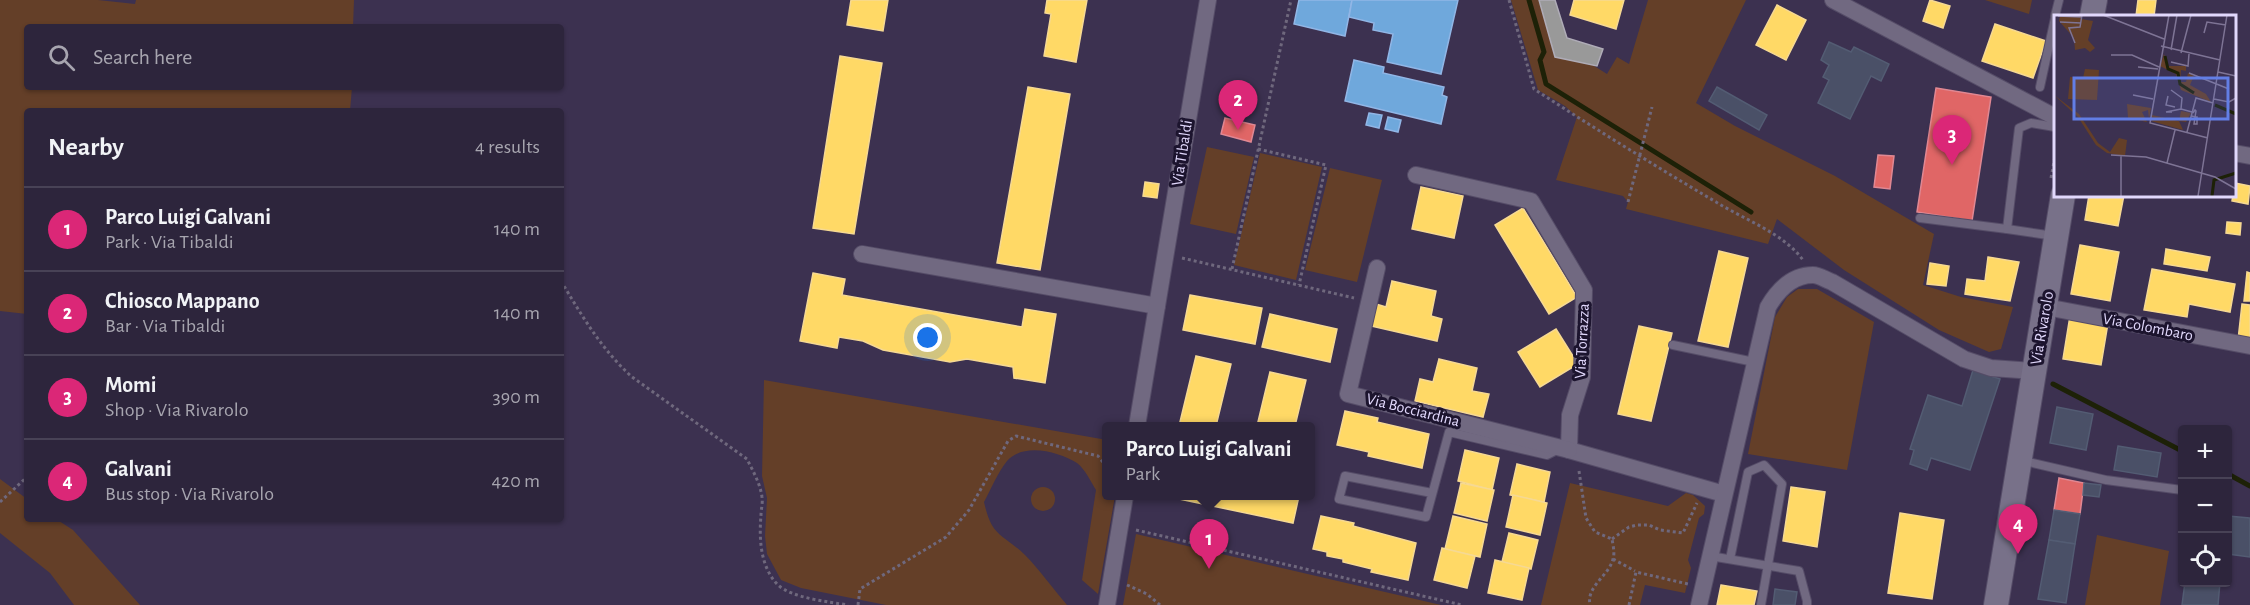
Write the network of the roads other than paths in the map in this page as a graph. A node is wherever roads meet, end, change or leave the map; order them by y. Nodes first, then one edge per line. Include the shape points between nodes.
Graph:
1 (1208, 0) edge
2 (1833, 0) edge
3 (2059, 0) edge
4 (2095, 0) edge
5 (2055, 15) edge
6 (2092, 15) edge
7 (2054, 22) edge
8 (2040, 87) dead end
9 (2054, 116) edge
10 (2054, 127) edge
11 (2235, 153) edge
12 (2250, 156) edge
13 (1416, 175) dead end
14 (2063, 196) edge
15 (1920, 218) dead end
16 (2007, 229) junction
17 (2057, 236) junction
18 (862, 255) dead end
19 (1377, 268) dead end
20 (1157, 306) junction
21 (2046, 308) junction
22 (1673, 345) dead end
23 (2250, 346) edge
24 (1754, 362) junction
25 (2035, 371) junction
26 (1138, 422) edge
27 (1569, 450) junction
28 (2020, 460) junction
29 (2178, 489) edge
30 (1432, 493) junction
31 (1724, 494) junction
32 (1124, 500) edge
33 (1710, 556) junction
34 (1730, 559) junction
35 (1768, 566) junction
36 (1107, 605) edge
37 (1699, 605) edge
38 (1761, 605) edge
39 (1807, 605) edge
40 (1996, 605) edge

1 - 20 street, Via Tibaldi
2 - 9 street
3 - 5 lane
4 - 6 main road
7 - 8 lane
10 - 16 lane via 2031,123 2019,128
11 - 12 street
13 - 27 street, Via Torrazza via 1531,201 1584,290 1582,377 1569,415
14 - 17 main road, Via Rivarolo
15 - 16 lane
16 - 17 lane
17 - 21 main road, Via Rivarolo
18 - 20 street
19 - 27 street, Via Bocciardina via 1348,394
20 - 26 street, Via Tibaldi
21 - 23 street, Via Colombaro
21 - 25 main road, Via Rivarolo
22 - 24 lane
24 - 25 street via 1767,307 1778,291 1790,281 1814,275 1964,359 1991,368
24 - 31 street
25 - 28 main road, Via Rivarolo
27 - 30 lane via 1547,455 1449,432
27 - 31 street
28 - 29 lane via 2106,480
28 - 40 main road, Via Rivarolo
30 - 30 lane via 1426,517 1339,499 1345,476
31 - 33 street
32 - 36 street
33 - 34 lane
33 - 37 street
34 - 35 lane
34 - 35 lane via 1748,472 1764,465 1782,484
35 - 38 lane
35 - 39 lane via 1799,571

